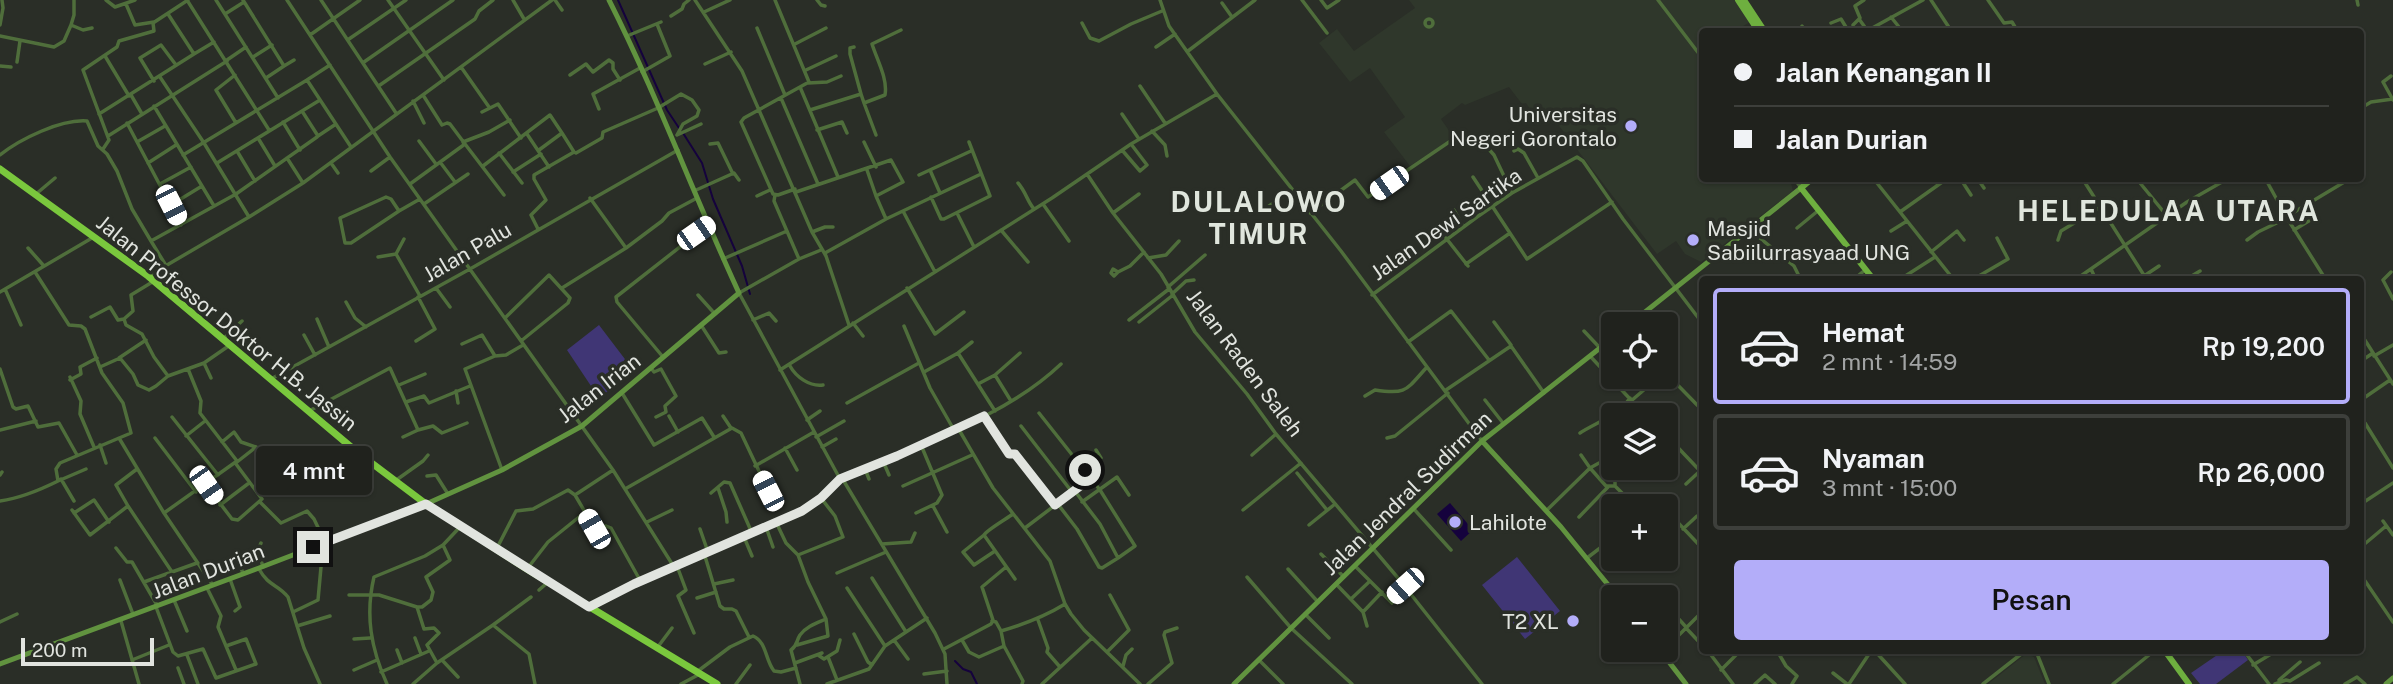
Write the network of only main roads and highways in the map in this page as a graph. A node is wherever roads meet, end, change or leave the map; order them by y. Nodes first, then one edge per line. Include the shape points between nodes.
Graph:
1 (1738, 0) edge
2 (1744, 0) edge
3 (1756, 28) edge
4 (1762, 28) edge
5 (0, 169) edge
6 (1808, 182) edge
7 (1871, 276) edge
8 (2167, 654) edge
9 (717, 684) edge
10 (2189, 684) edge

1 - 3 main road
2 - 4 main road
5 - 9 highway, Jalan Professor Doktor H.B. Jassin via 151,278 426,504
6 - 7 main road via 1801,188
8 - 10 main road

